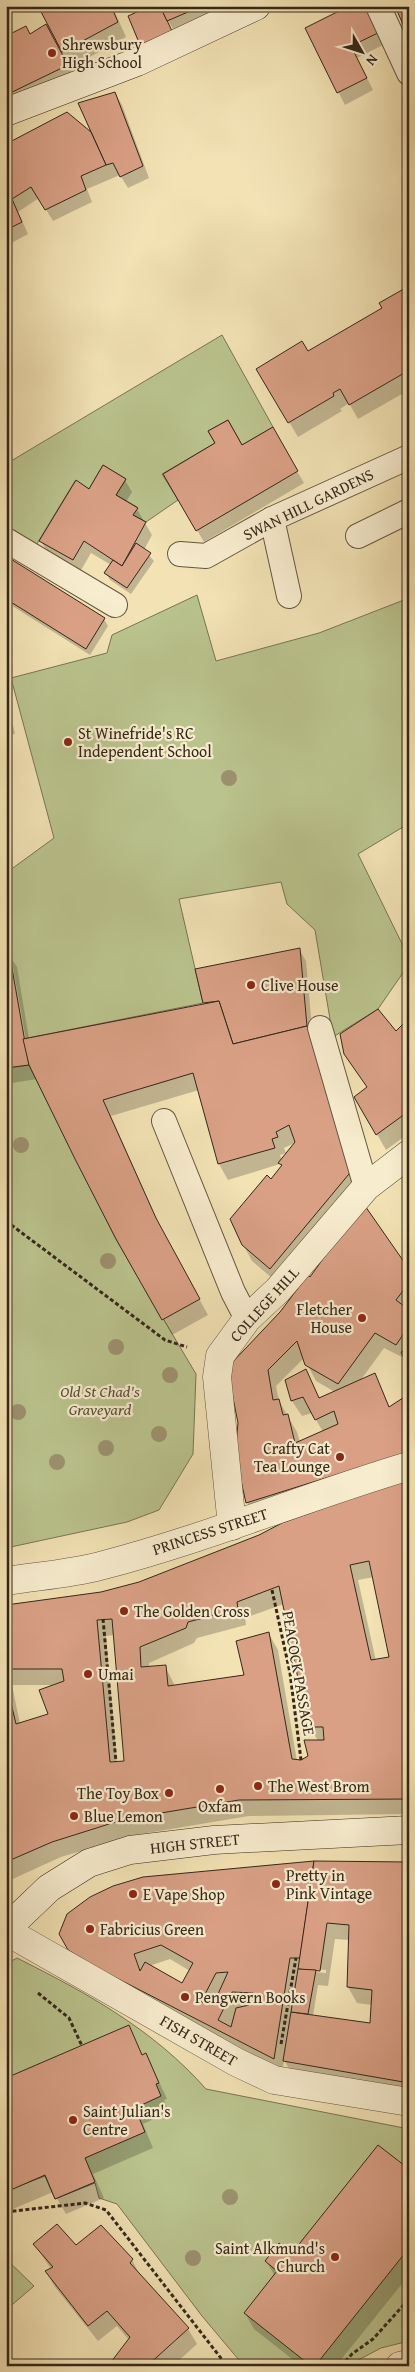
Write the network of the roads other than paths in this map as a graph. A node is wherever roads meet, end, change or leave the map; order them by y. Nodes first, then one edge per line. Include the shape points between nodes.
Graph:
1 (256, 6) edge
2 (378, 6) edge
3 (409, 73) edge
4 (6, 112) edge
5 (409, 457) edge
6 (409, 510) edge
7 (272, 519) junction
8 (358, 536) dead end
9 (6, 540) edge
10 (180, 554) dead end
11 (288, 596) dead end
12 (115, 605) dead end
13 (320, 1028) dead end
14 (164, 1121) dead end
15 (409, 1154) edge
16 (366, 1187) junction
17 (247, 1319) junction
18 (409, 1466) edge
19 (232, 1526) junction
20 (6, 1581) edge
21 (409, 1830) edge
22 (6, 1930) edge
23 (409, 2102) edge

1 - 4 street via 137,62
2 - 3 lane
5 - 7 lane, SWAN HILL GARDENS
6 - 8 lane
7 - 10 lane, SWAN HILL GARDENS via 206,556
7 - 11 lane
9 - 12 lane
13 - 16 lane
14 - 17 lane
15 - 16 street, COLLEGE HILL
16 - 17 street, COLLEGE HILL via 278,1290
17 - 19 street, COLLEGE HILL via 220,1356 216,1376
18 - 19 street, PRINCESS STREET via 346,1484
19 - 20 street, PRINCESS STREET via 99,1566
21 - 22 street, HIGH STREET via 214,1840 130,1850 89,1863 49,1888
22 - 23 street, FISH STREET via 236,2062 274,2080

